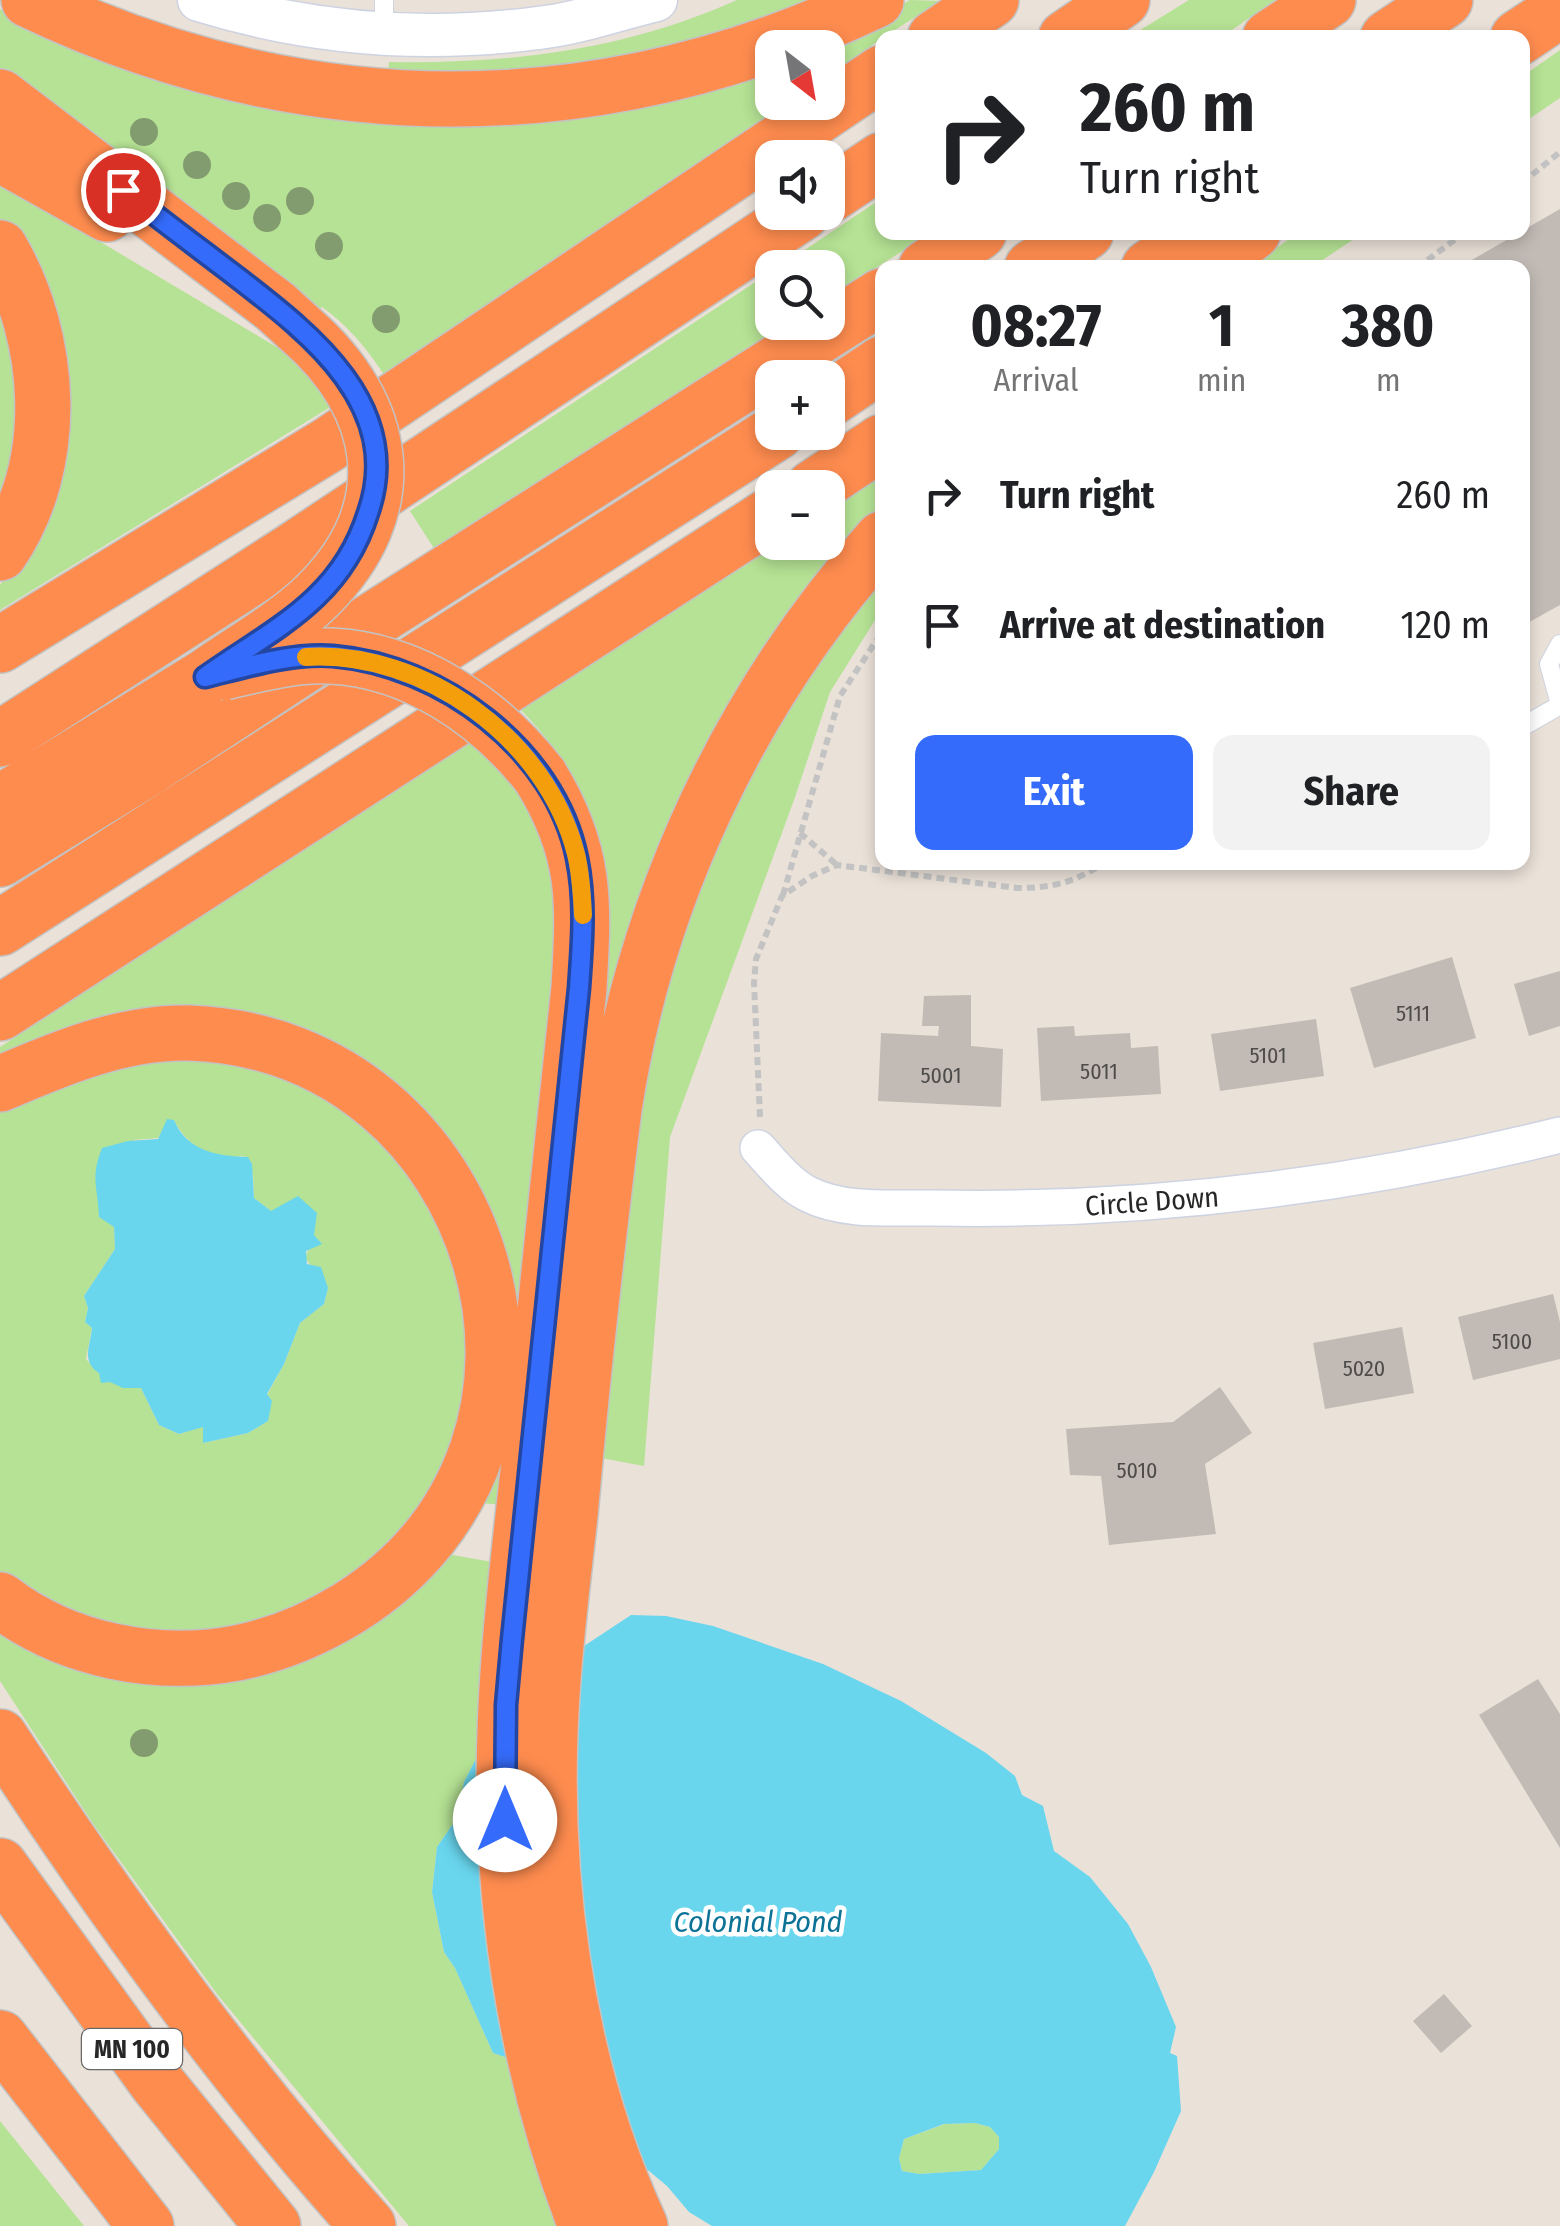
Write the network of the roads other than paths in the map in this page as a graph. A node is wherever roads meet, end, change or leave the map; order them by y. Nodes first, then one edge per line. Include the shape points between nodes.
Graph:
1 (29, 0) edge
2 (198, 0) edge
3 (656, 0) edge
4 (876, 0) edge
5 (991, 0) edge
6 (1122, 0) edge
7 (1445, 0) edge
8 (1560, 10) edge
9 (384, 18) edge
10 (948, 30) edge
11 (1078, 30) edge
12 (1400, 30) edge
13 (1530, 30) edge
14 (875, 79) edge
15 (0, 97) edge
16 (0, 154) edge
17 (875, 165) edge
18 (845, 185) edge
19 (776, 230) edge
20 (967, 240) edge
21 (1074, 240) edge
22 (1191, 240) edge
23 (1243, 240) edge
24 (0, 248) edge
25 (938, 260) edge
26 (1044, 260) edge
27 (1161, 260) edge
28 (1217, 260) edge
29 (875, 300) edge
30 (288, 318) junction
31 (875, 369) edge
32 (845, 389) edge
33 (755, 446) edge
34 (875, 447) edge
35 (839, 470) edge
36 (755, 525) edge
37 (875, 548) edge
38 (0, 553) edge
39 (1560, 644) edge
40 (0, 645) edge
41 (205, 677) junction
42 (1560, 704) edge
43 (1530, 722) edge
44 (0, 739) edge
45 (0, 803) edge
46 (0, 859) edge
47 (0, 928) edge
48 (0, 1013) edge
49 (0, 1084) edge
50 (1560, 1135) edge
51 (758, 1148) road end
52 (556, 1417) junction
53 (0, 1600) edge
54 (0, 1737) edge
55 (0, 1866) edge
56 (0, 2038) edge
57 (146, 2226) edge
58 (272, 2226) edge
59 (368, 2226) edge
60 (586, 2226) edge
61 (640, 2226) edge

1 - 4 highway via 136,46 246,77 402,99 470,100 621,86 696,70
2 - 9 street via 244,14
3 - 9 street via 540,28 430,36
5 - 10 highway
6 - 11 highway
7 - 12 highway
8 - 13 highway
14 - 40 highway via 328,444
15 - 30 highway
16 - 30 highway
17 - 18 highway
19 - 44 highway
20 - 25 highway
21 - 26 highway
22 - 27 highway
23 - 28 highway
24 - 38 highway via 29,307 43,388 34,476
29 - 46 highway
30 - 41 highway, bridge via 342,371 365,412 375,452 372,503 354,549 314,599
31 - 32 highway
33 - 47 highway
34 - 35 highway
36 - 48 highway
37 - 52 highway via 756,711 697,825 650,944 624,1045
39 - 42 lane via 1549,664
41 - 45 highway
41 - 52 highway, bridge via 330,656 399,671 466,704 508,739 556,803 576,854 583,923
42 - 43 lane
49 - 53 highway via 103,1046 187,1033 258,1042 343,1080 413,1138 452,1193 484,1270 493,1380 480,1445 425,1542 370,1594 308,1630 214,1657 152,1656 68,1638
50 - 51 street, Circle Down via 1303,1187 1136,1204 981,1208 837,1202 807,1194
52 - 60 highway via 506,1705 506,1836 528,2024
52 - 61 highway via 549,1805 558,1920 581,2052
54 - 59 highway via 185,2000
55 - 58 highway, MN 100 via 157,2083
56 - 57 highway

